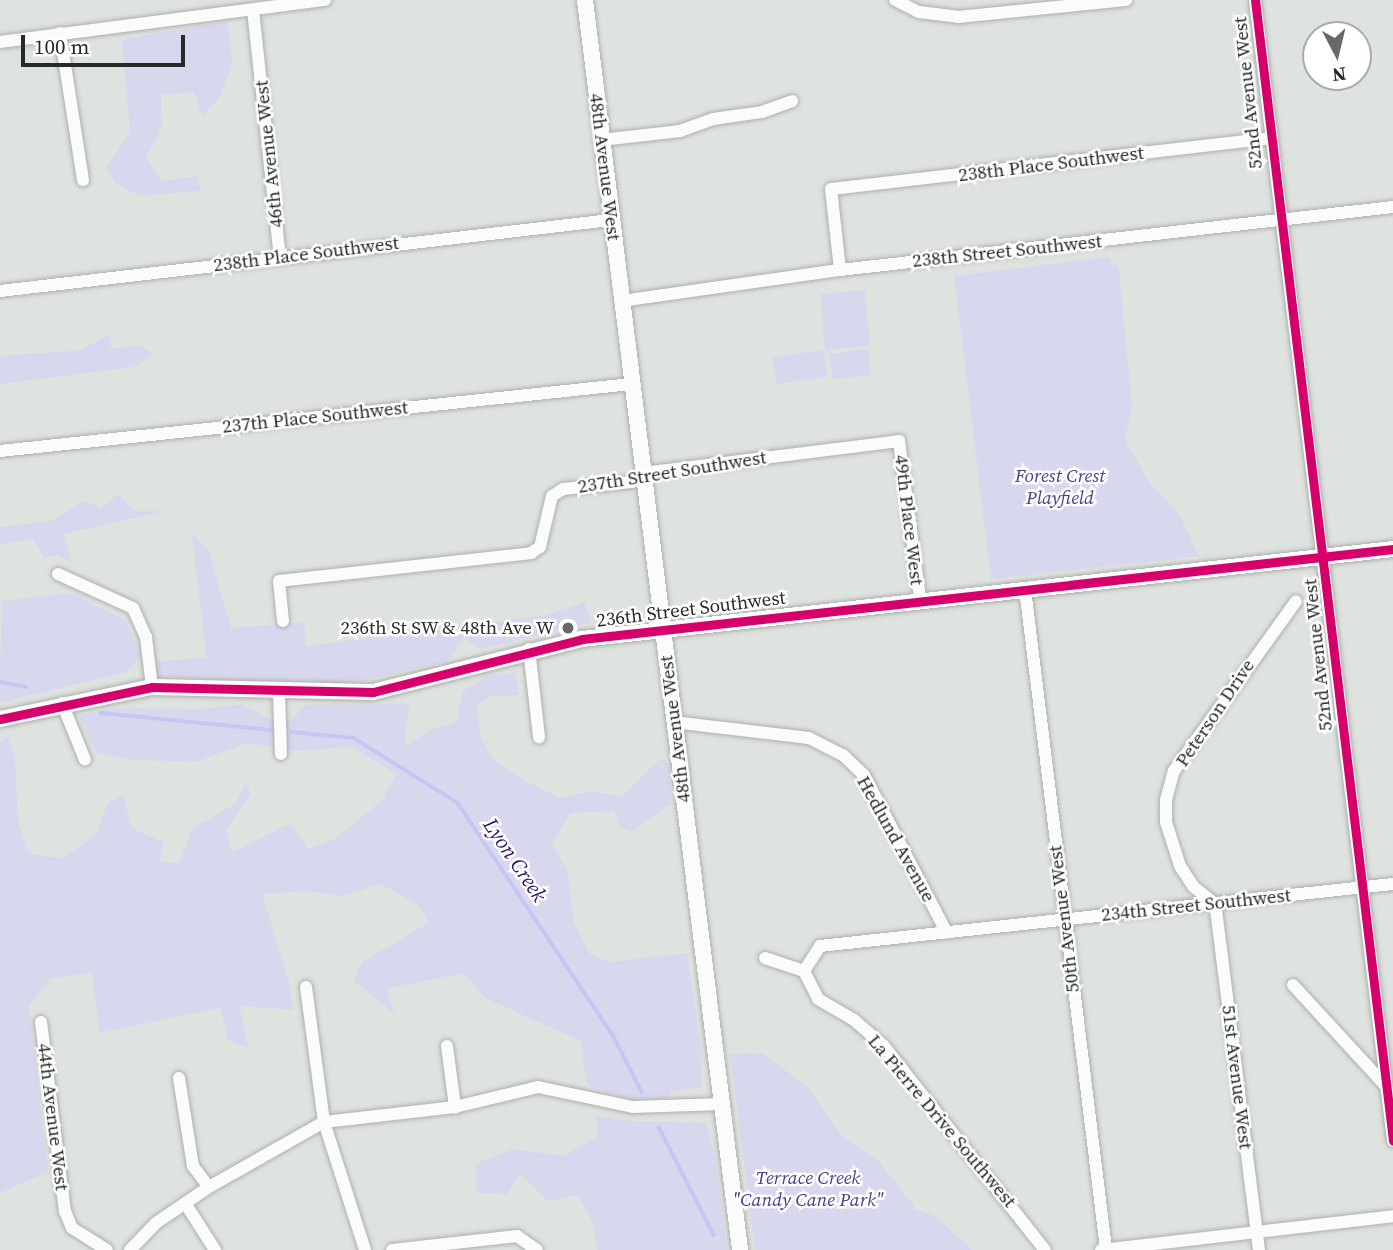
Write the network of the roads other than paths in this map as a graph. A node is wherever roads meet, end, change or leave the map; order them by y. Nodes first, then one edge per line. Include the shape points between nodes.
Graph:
1 (325, 0) edge
2 (584, 0) edge
3 (895, 0) edge
4 (1126, 0) edge
5 (1255, 0) edge
6 (253, 10) junction
7 (60, 33) junction
8 (0, 42) edge
9 (792, 101) dead end
10 (1270, 138) junction
11 (601, 140) junction
12 (83, 180) dead end
13 (1393, 206) edge
14 (611, 220) junction
15 (1280, 220) junction
16 (280, 257) junction
17 (841, 270) junction
18 (0, 291) edge
19 (621, 301) junction
20 (631, 384) junction
21 (899, 441) joint
22 (0, 451) edge
23 (643, 473) junction
24 (1393, 549) edge
25 (1325, 556) junction
26 (58, 574) dead end
27 (1025, 589) junction
28 (920, 599) junction
29 (1296, 601) dead end
30 (283, 621) dead end
31 (663, 629) junction
32 (529, 649) junction
33 (152, 687) junction
34 (279, 692) junction
35 (62, 703) junction
36 (0, 719) edge
37 (673, 722) junction
38 (539, 737) dead end
39 (281, 754) dead end
40 (85, 760) dead end
41 (1393, 884) edge
42 (1362, 888) junction
43 (1215, 904) junction
44 (1064, 919) junction
45 (947, 933) junction
46 (765, 958) dead end
47 (804, 971) junction
48 (1293, 985) dead end
49 (306, 987) dead end
50 (41, 1022) dead end
51 (447, 1046) dead end
52 (179, 1078) dead end
53 (1386, 1086) junction
54 (722, 1104) junction
55 (455, 1107) junction
56 (324, 1122) junction
57 (1393, 1141) edge
58 (209, 1187) junction
59 (186, 1203) junction
60 (1393, 1216) edge
61 (1257, 1233) junction
62 (534, 1246) edge
63 (1152, 1247) edge
64 (107, 1250) edge
65 (130, 1250) edge
66 (215, 1250) edge
67 (365, 1250) edge
68 (392, 1250) edge
69 (740, 1250) edge
70 (1045, 1250) edge
71 (1104, 1250) edge
72 (1259, 1250) edge

1 - 6 street
2 - 11 main road, 48th Avenue West
3 - 4 street via 919,12 958,17
5 - 10 street, 52nd Avenue West
6 - 7 street
6 - 16 street, 46th Avenue West
7 - 8 street
7 - 12 street
9 - 11 street via 680,131
10 - 15 street, 52nd Avenue West
10 - 17 street, 238th Place Southwest via 831,189
11 - 14 main road, 48th Avenue West
13 - 15 street, 238th Street Southwest
14 - 16 street, 238th Place Southwest
14 - 19 main road, 48th Avenue West
15 - 17 street, 238th Street Southwest
15 - 25 street, 52nd Avenue West
16 - 18 street, 238th Place Southwest
17 - 19 street, 238th Street Southwest
19 - 20 main road, 48th Avenue West
20 - 22 street, 237th Place Southwest
20 - 23 main road, 48th Avenue West
21 - 23 street, 237th Street Southwest
21 - 28 street, 49th Place West
23 - 30 street, 237th Street Southwest via 632,482 563,489 552,496 540,547 519,557 279,582
23 - 31 main road, 48th Avenue West
24 - 25 main road, 236th Street Southwest
25 - 27 main road, 236th Street Southwest
25 - 42 street, 52nd Avenue West
26 - 33 street via 133,608 146,637
27 - 28 main road, 236th Street Southwest
27 - 44 street, 50th Avenue West
28 - 31 main road, 236th Street Southwest
29 - 43 street, Peterson Drive via 1174,771 1166,800 1166,822 1180,866 1193,886
31 - 32 main road, 236th Street Southwest
31 - 37 main road, 48th Avenue West
32 - 34 main road, 236th Street Southwest via 373,692
32 - 38 street
33 - 34 main road, 236th Street Southwest
33 - 35 main road, 236th Street Southwest
34 - 39 street
35 - 36 main road, 236th Street Southwest
35 - 40 street
37 - 45 street, Hedlund Avenue via 809,738 843,755 864,775
37 - 54 main road, 48th Avenue West
41 - 42 street, 234th Street Southwest
42 - 43 street, 234th Street Southwest
42 - 53 street, 52nd Avenue West
43 - 44 street, 234th Street Southwest
43 - 61 street, 51st Avenue West
44 - 45 street, 234th Street Southwest
44 - 71 street, 50th Avenue West
45 - 47 street, 234th Street Southwest via 820,946
46 - 47 street
47 - 70 street, La Pierre Drive Southwest via 818,999 854,1020 883,1045
48 - 53 street
49 - 56 street
50 - 64 street, 44th Avenue West via 65,1211 72,1228
51 - 55 street
52 - 58 street via 193,1166
53 - 57 street, 52nd Avenue West
54 - 55 street via 633,1107 538,1087
54 - 69 main road, 48th Avenue West
55 - 56 street
56 - 58 street
56 - 67 street
58 - 59 street
59 - 65 street via 156,1223
59 - 66 street
60 - 61 street
61 - 63 street
61 - 72 street, 51st Avenue West
62 - 68 street via 517,1236
63 - 71 street

